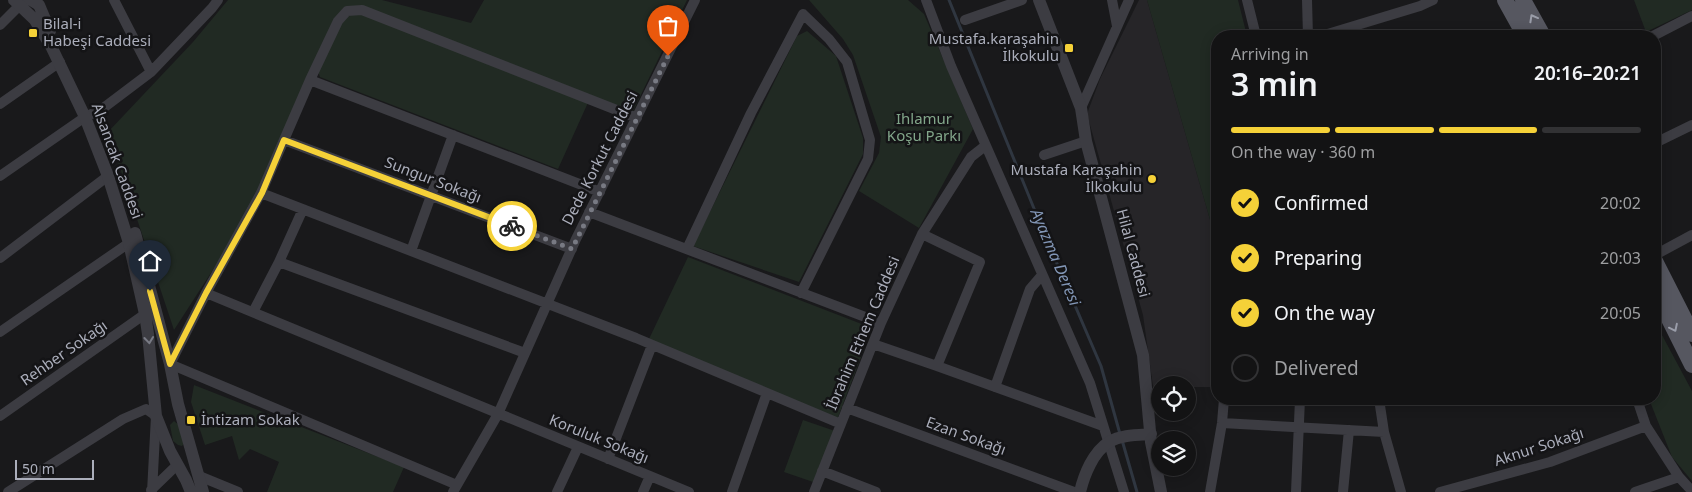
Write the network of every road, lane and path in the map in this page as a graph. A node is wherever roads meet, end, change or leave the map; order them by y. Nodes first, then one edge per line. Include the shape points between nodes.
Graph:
1 (114, 0) edge
2 (218, 0) edge
3 (695, 0) edge
4 (926, 0) edge
5 (1022, 0) edge
6 (1039, 0) edge
7 (1112, 0) edge
8 (1129, 0) edge
9 (1247, 0) edge
10 (1307, 0) edge
11 (1433, 0) edge
12 (1505, 0) edge
13 (1523, 0) edge
14 (29, 3) edge
15 (1692, 16) edge
16 (965, 20) dead end
17 (0, 25) edge
18 (1117, 27) junction
19 (1254, 30) edge
20 (1308, 30) edge
21 (1341, 30) edge
22 (1518, 30) edge
23 (1540, 30) edge
24 (1661, 32) edge
25 (60, 62) junction
26 (151, 72) junction
27 (310, 80) junction
28 (0, 104) edge
29 (1081, 108) junction
30 (93, 114) junction
31 (637, 118) junction
32 (1692, 125) edge
33 (453, 135) junction
34 (284, 140) junction
35 (1661, 140) edge
36 (1086, 141) junction
37 (985, 146) junction
38 (1044, 155) dead end
39 (0, 176) edge
40 (108, 176) junction
41 (600, 192) junction
42 (262, 193) junction
43 (431, 195) junction
44 (303, 209) junction
45 (590, 212) junction
46 (922, 234) junction
47 (1692, 235) edge
48 (129, 243) junction
49 (572, 249) junction
50 (686, 249) junction
51 (411, 251) junction
52 (1661, 252) edge
53 (0, 258) edge
54 (279, 262) junction
55 (1661, 272) edge
56 (1042, 275) junction
57 (206, 293) junction
58 (801, 293) junction
59 (1661, 302) edge
60 (547, 304) junction
61 (253, 312) junction
62 (145, 314) junction
63 (881, 323) junction
64 (0, 332) edge
65 (1692, 334) edge
66 (873, 344) junction
67 (652, 345) junction
68 (526, 353) junction
69 (170, 364) junction
70 (1692, 365) edge
71 (937, 366) junction
72 (995, 387) junction
73 (766, 393) junction
74 (178, 404) junction
75 (1224, 405) edge
76 (1300, 405) edge
77 (1380, 405) edge
78 (1639, 405) edge
79 (847, 408) junction
80 (498, 414) junction
81 (0, 416) edge
82 (156, 416) junction
83 (1222, 423) junction
84 (841, 424) junction
85 (1103, 426) junction
86 (1646, 426) junction
87 (1300, 427) junction
88 (1349, 430) junction
89 (1384, 432) junction
90 (1150, 434) junction
91 (1116, 439) junction
92 (578, 447) junction
93 (192, 454) junction
94 (608, 459) junction
95 (177, 465) junction
96 (822, 471) junction
97 (199, 476) junction
98 (650, 476) junction
99 (1678, 477) junction
100 (455, 488) edge
101 (151, 491) edge
102 (8, 492) edge
103 (191, 492) edge
104 (204, 492) edge
105 (238, 492) edge
106 (557, 492) edge
107 (643, 492) edge
108 (689, 492) edge
109 (732, 492) edge
110 (814, 492) edge
111 (876, 492) edge
112 (1074, 492) edge
113 (1080, 492) edge
114 (1124, 492) edge
115 (1161, 492) edge
116 (1210, 492) edge
117 (1296, 492) edge
118 (1343, 492) edge
119 (1401, 492) edge
120 (1440, 492) edge
121 (1635, 492) edge
122 (1692, 492) edge

1 - 26 street
2 - 26 street
3 - 31 street, Dede Korkut Caddesi
4 - 37 street
5 - 16 street
6 - 29 street, Hilal Caddesi
7 - 18 street
8 - 18 street
9 - 19 street
10 - 20 street
11 - 21 street
12 - 22 main road
23 -> 13 main road
14 - 17 street
14 - 25 street, Alsancak Caddesi
14 - 30 street, Alsancak Caddesi
15 - 24 street
18 - 29 street
25 - 28 street
25 - 30 street, Alsancak Caddesi
26 - 30 street
27 - 31 street via 338,21 347,11 362,10
27 - 33 street
27 - 34 street
29 - 36 street, Hilal Caddesi
30 - 39 street
30 - 40 street, Alsancak Caddesi
30 - 69 street, Alsancak Caddesi via 135,232
31 - 41 street, Dede Korkut Caddesi
32 - 35 street
33 - 41 street
33 - 43 street
34 - 42 street
34 - 43 street, Sungur Sokağı
36 - 38 street
36 - 90 street, Hilal Caddesi via 1143,355
37 - 46 street, İbrahim Ethem Caddesi via 971,157
37 - 56 street
40 - 48 street, Alsancak Caddesi
40 - 53 street
41 - 45 street, Dede Korkut Caddesi
42 - 44 street
42 - 57 street
43 - 49 street, Sungur Sokağı
43 - 51 street
44 - 51 street
44 - 54 street
45 - 49 street, Dede Korkut Caddesi
45 - 50 street
46 - 63 street, İbrahim Ethem Caddesi
46 - 71 street via 980,262
47 - 52 street
48 - 62 street, Alsancak Caddesi
48 - 64 street
49 - 60 street, Dede Korkut Caddesi
50 - 58 street
50 - 58 street via 803,14 847,62 870,140 868,159
51 - 60 street
54 - 61 street
54 - 68 street
55 - 65 main road
56 - 72 street via 1030,289
56 - 85 street via 1090,383
57 - 61 street, Koruluk Sokağı
57 - 69 street
58 - 63 street
59 -> 70 main road
60 - 67 street
60 - 68 street, Dede Korkut Caddesi
61 - 80 street, Koruluk Sokağı
62 - 81 street, Rehber Sokağı
62 -> 82 street, Alsancak Caddesi
63 - 66 street, İbrahim Ethem Caddesi
66 - 71 street
66 - 79 street, İbrahim Ethem Caddesi
67 - 73 street
67 - 94 street
68 - 80 street, Dede Korkut Caddesi
69 - 74 street, Alsancak Caddesi
69 - 100 street
71 - 72 street
72 - 85 street
73 - 84 street
73 - 109 street
74 - 82 street via 164,404
74 - 93 street, Alsancak Caddesi
75 - 83 street
76 - 87 street
77 - 89 street
78 - 86 street
79 - 84 street, İbrahim Ethem Caddesi
79 - 112 street, Ezan Sokağı
80 - 92 street, Koruluk Sokağı
80 - 100 street, Dede Korkut Caddesi
82 - 95 street, Alsancak Caddesi
82 - 101 street
82 - 102 street via 146,409 123,419
83 - 87 street
83 - 116 street
84 - 96 street, İbrahim Ethem Caddesi
85 - 91 street
86 - 99 street
86 - 120 street, Aknur Sokağı via 1550,462
87 - 88 street
87 - 117 street
88 - 89 street
88 - 118 street
89 - 119 street
90 - 91 street
90 - 115 street, Hilal Caddesi
91 - 113 street via 1099,451 1084,474
91 - 114 street
92 - 94 street, Koruluk Sokağı
92 - 106 street
93 - 95 street via 187,464
93 - 97 street, Alsancak Caddesi
94 - 98 street, Koruluk Sokağı
95 - 101 street
95 - 103 street, Alsancak Caddesi
96 - 110 street, İbrahim Ethem Caddesi
96 - 111 street
97 - 104 street, Alsancak Caddesi
97 - 105 street
98 - 107 street
98 - 108 street, Koruluk Sokağı
99 - 121 street
99 - 122 street

